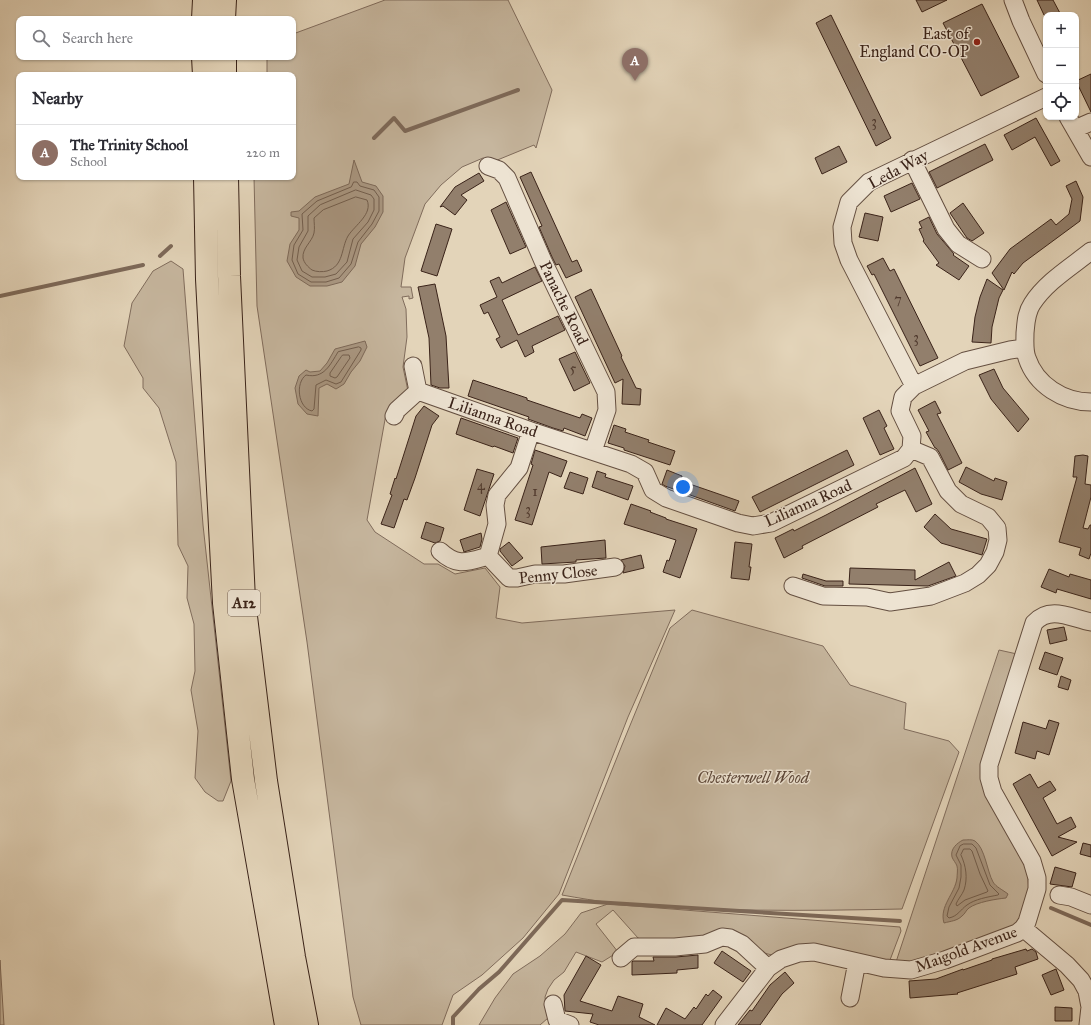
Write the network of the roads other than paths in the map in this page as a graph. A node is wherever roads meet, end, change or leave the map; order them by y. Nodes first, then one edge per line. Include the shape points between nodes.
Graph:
1 (204, 0) edge
2 (225, 0) edge
3 (1013, 0) edge
4 (203, 16) edge
5 (224, 16) edge
6 (203, 60) edge
7 (225, 60) edge
8 (1043, 68) edge
9 (204, 72) edge
10 (225, 72) edge
11 (1043, 98) edge
12 (1091, 122) edge
13 (1072, 123) edge
14 (1091, 157) edge
15 (912, 160) junction
16 (488, 166) dead end
17 (205, 180) edge
18 (227, 180) edge
19 (1091, 251) edge
20 (982, 259) dead end
21 (1025, 348) junction
22 (413, 366) dead end
23 (914, 386) junction
24 (418, 391) junction
25 (1091, 402) edge
26 (394, 416) dead end
27 (531, 431) junction
28 (911, 449) junction
29 (593, 451) junction
30 (440, 551) dead end
31 (488, 556) junction
32 (614, 567) dead end
33 (793, 586) dead end
34 (1091, 622) edge
35 (1059, 896) dead end
36 (1091, 905) edge
37 (1023, 928) junction
38 (621, 958) dead end
39 (858, 962) junction
40 (768, 968) junction
41 (850, 998) dead end
42 (553, 1004) dead end
43 (559, 1023) edge
44 (286, 1025) edge
45 (308, 1025) edge
46 (724, 1025) edge
47 (1088, 1025) edge

1 - 4 highway
2 - 5 highway
3 - 8 street
6 - 9 highway
7 - 10 highway
11 - 15 street, Leda Way
12 - 13 street
13 - 14 street
15 - 20 street via 946,229 958,244
15 - 23 street, Leda Way via 869,182 849,202 842,228 843,243 849,260
16 - 29 street, Panache Road via 499,170 507,178 543,261 606,392 607,410
17 - 44 highway, A12 via 207,279 224,603 243,779
18 - 45 highway, A12 via 244,600 266,781 294,957
19 - 21 street via 1042,290 1031,305 1026,318
21 - 23 street via 966,362
21 - 25 street via 1032,369 1047,387 1067,397
22 - 24 street
23 - 28 street via 903,396 900,411 912,436
24 - 26 street
24 - 27 street, Lilianna Road
27 - 29 street, Lilianna Road
27 - 31 street via 519,468 497,495 497,524
28 - 29 street, Lilianna Road via 904,458 771,523 753,526 666,498 653,490 645,472 631,464
28 - 33 street via 930,457 948,491 961,504 988,517 997,528 998,540 988,565 965,583 931,596 890,602 868,597 823,596
30 - 31 street via 448,559 457,562
31 - 32 street, Penny Close via 509,578
34 - 37 street, Maigold Avenue via 1052,613 1043,615 1034,623 989,765 993,792 1022,840 1037,878 1037,889
35 - 36 street
37 - 39 street, Maigold Avenue via 946,960 911,970 884,968
37 - 47 street via 1068,965 1081,980 1087,991 1090,1007
38 - 40 street via 629,941 675,947 705,944 722,937 742,944
39 - 40 street, Maigold Avenue via 814,952 799,952 781,958
39 - 41 street
40 - 46 street, Maigold Avenue
42 - 43 street

